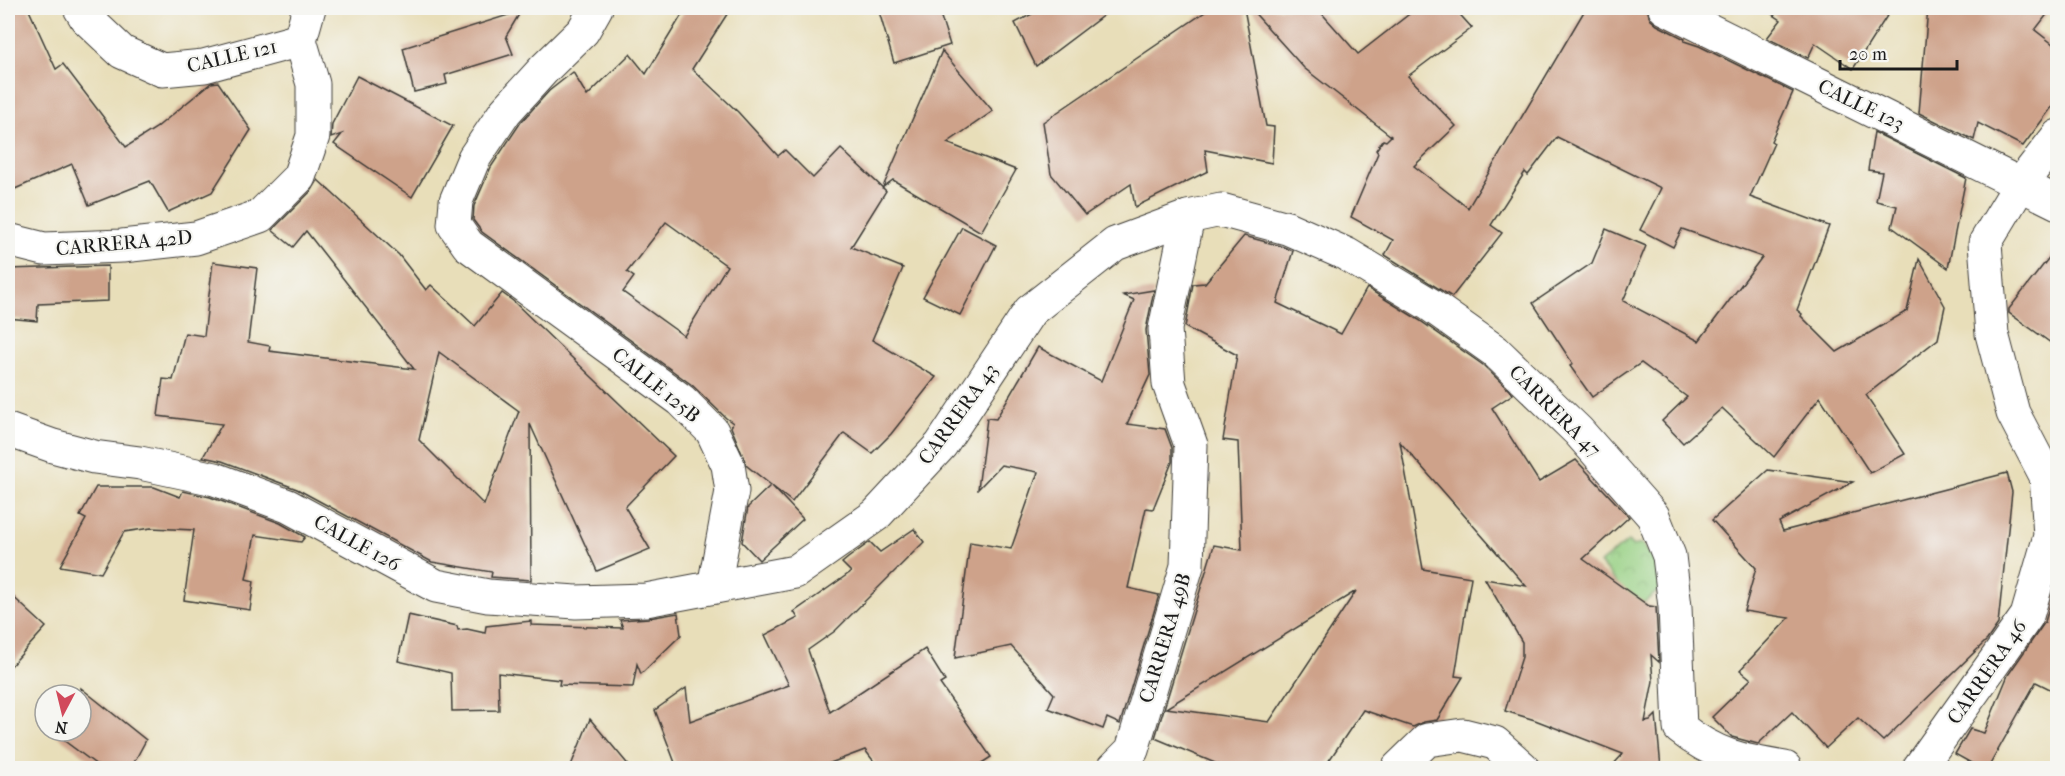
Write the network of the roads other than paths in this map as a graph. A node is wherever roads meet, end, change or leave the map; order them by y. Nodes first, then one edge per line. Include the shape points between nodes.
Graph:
1 (80, 8) edge
2 (309, 8) edge
3 (596, 8) edge
4 (1665, 8) edge
5 (300, 40) junction
6 (2058, 136) edge
7 (2020, 185) junction
8 (2058, 202) edge
9 (1188, 217) junction
10 (8, 240) edge
11 (8, 430) edge
12 (714, 587) junction
13 (1131, 762) edge
14 (1398, 768) edge
15 (1523, 768) edge
16 (1785, 768) edge
17 (1919, 768) edge

1 - 5 street, CALLE 121 via 122,52 162,69 204,66
2 - 5 street
3 - 12 street, CALLE 125B via 584,31 505,112 474,158 456,201 454,225 468,245 681,400 712,431 728,465 732,491
4 - 7 street, CALLE 123
5 - 10 street, CARRERA 42D via 313,84 313,136 299,177 260,216 196,238 122,246 44,249
6 - 7 street, CARRERA 46
7 - 8 street, CALLE 123
7 - 17 street, CARRERA 46 via 1985,243 1992,334 2013,413 2046,476 2050,536 2026,616
9 - 12 street, CARRERA 43 via 1115,244 1030,311 940,444 876,515 795,572
9 - 13 street, CARRERA 49B via 1165,329 1169,384 1191,445 1187,566
9 - 16 street, CARRERA 47 via 1221,210 1287,228 1346,254 1429,304 1495,351 1578,430 1653,516 1669,556 1680,728 1699,743 1742,761
11 - 12 street, CALLE 126 via 74,452 215,479 257,494 288,506 436,586 488,596 576,602 646,600
14 - 15 street via 1427,740 1463,735 1495,743

